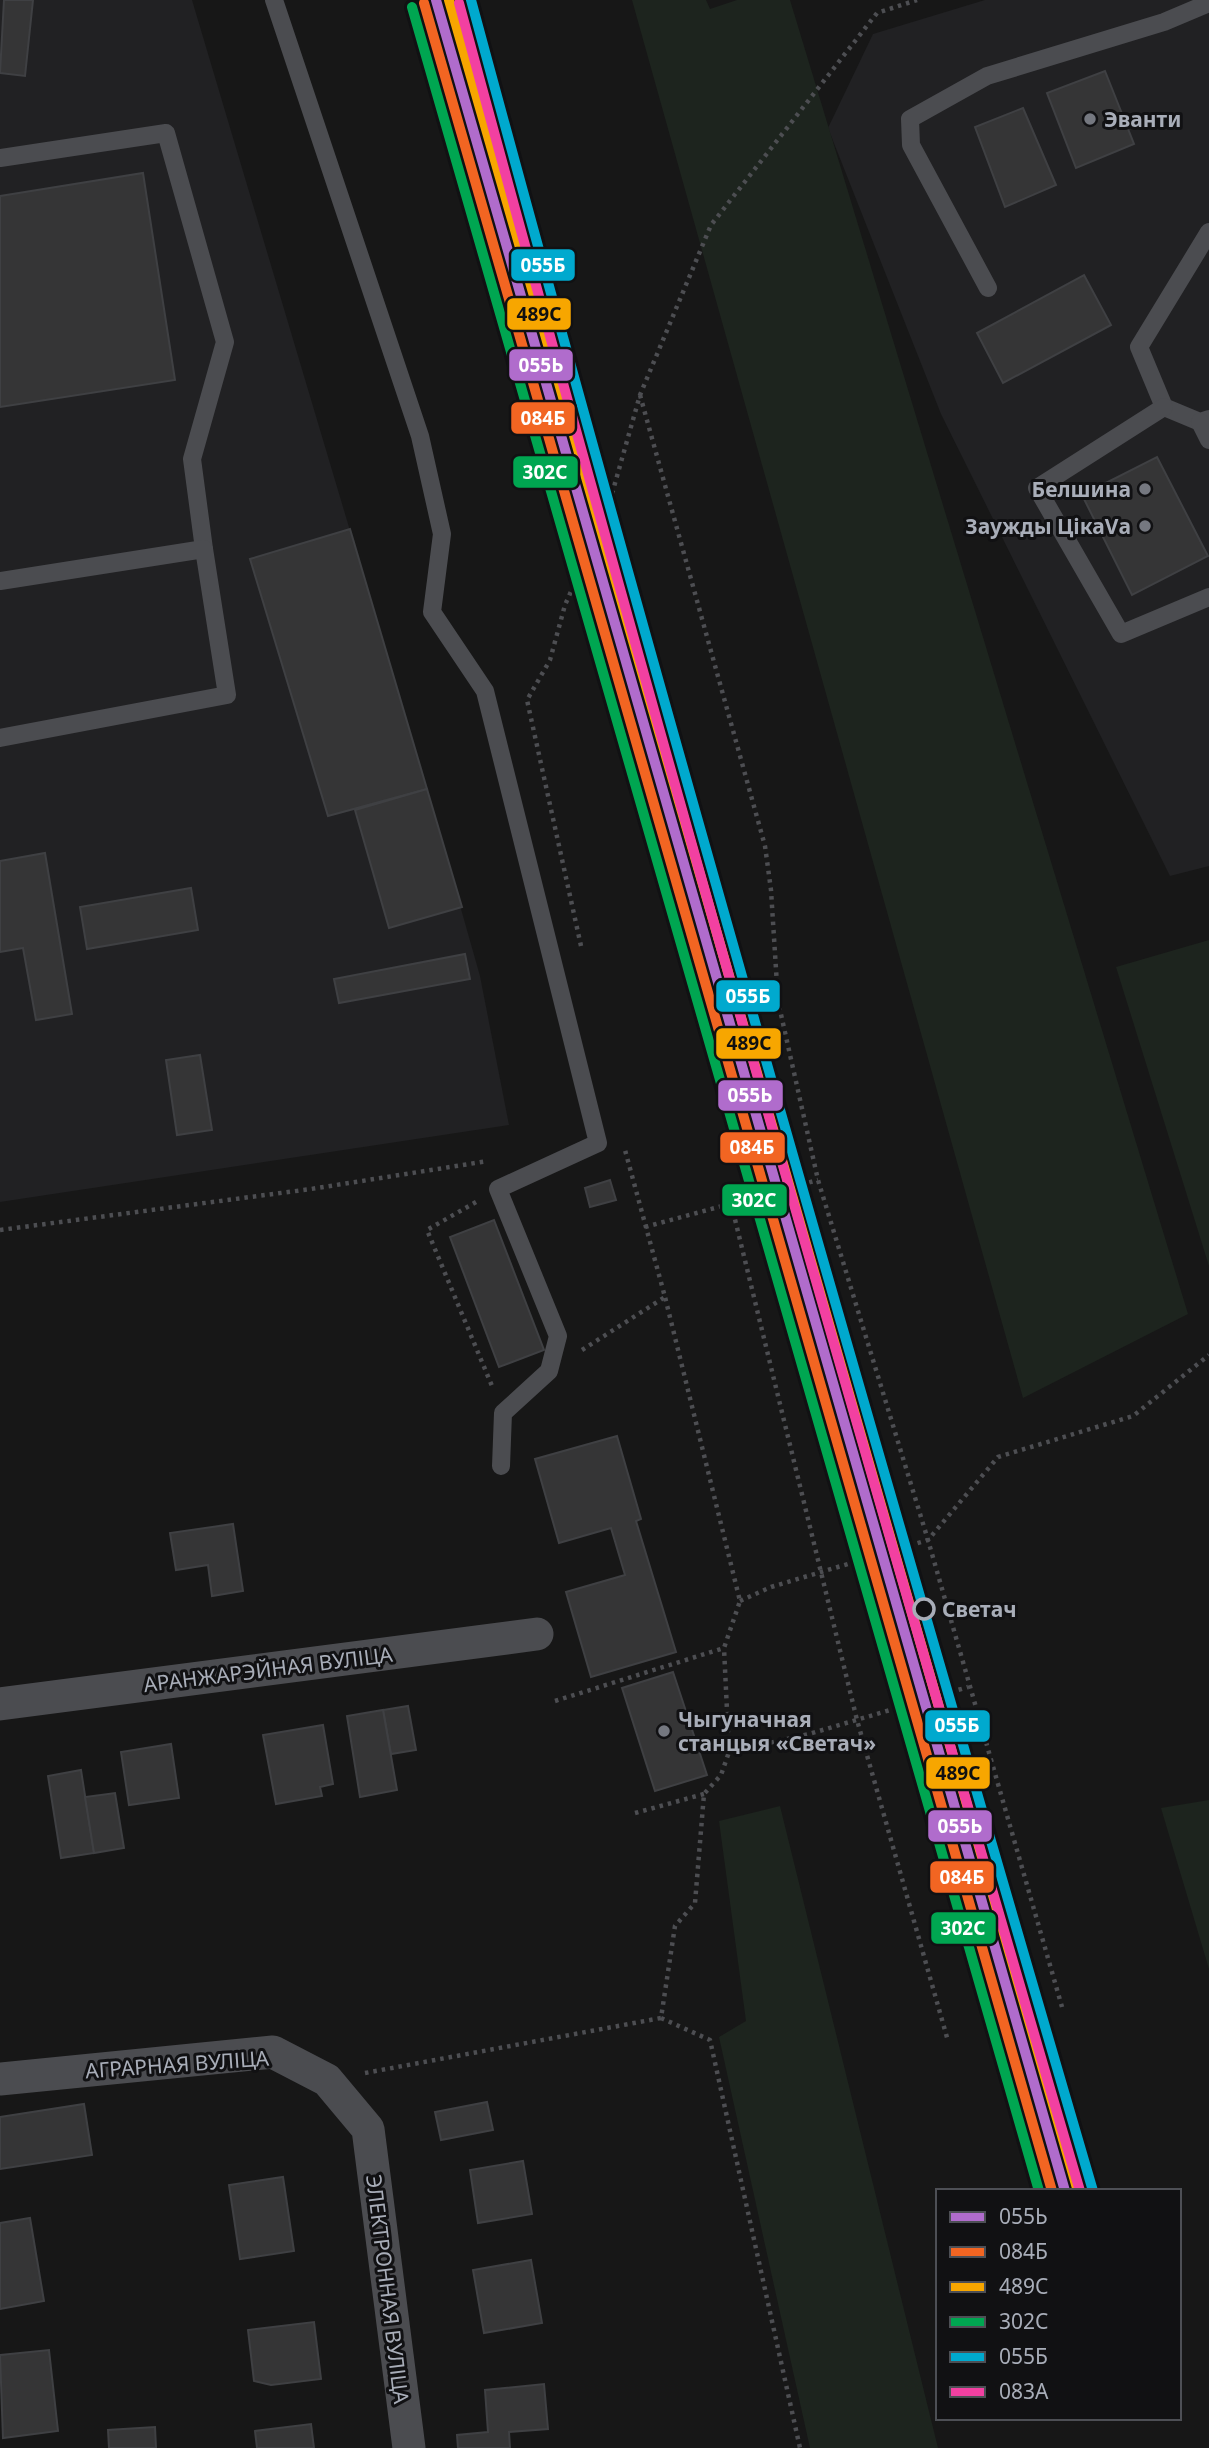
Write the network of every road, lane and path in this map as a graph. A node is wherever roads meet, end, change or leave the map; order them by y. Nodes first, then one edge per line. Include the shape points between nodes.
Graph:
1 (274, 0) edge
2 (917, 0) edge
3 (1209, 3) edge
4 (0, 158) edge
5 (1209, 232) edge
6 (988, 288) dead end
7 (640, 395) junction
8 (1164, 407) junction
9 (1204, 421) edge
10 (1209, 440) edge
11 (204, 549) junction
12 (0, 581) edge
13 (1209, 597) edge
14 (0, 738) edge
15 (583, 958) dead end
16 (598, 1143) junction
17 (502, 1158) dead end
18 (818, 1180) junction
19 (498, 1189) junction
20 (760, 1195) junction
21 (731, 1203) junction
22 (645, 1227) junction
23 (0, 1230) edge
24 (665, 1297) junction
25 (1209, 1355) edge
26 (549, 1371) junction
27 (503, 1413) junction
28 (501, 1466) dead end
29 (928, 1540) junction
30 (865, 1559) junction
31 (821, 1575) junction
32 (740, 1601) junction
33 (537, 1634) dead end
34 (724, 1648) junction
35 (968, 1687) junction
36 (555, 1701) dead end
37 (0, 1704) edge
38 (907, 1705) junction
39 (857, 1720) junction
40 (729, 1752) junction
41 (704, 1794) junction
42 (635, 1813) dead end
43 (1062, 2007) dead end
44 (662, 2018) junction
45 (999, 2023) dead end
46 (948, 2041) dead end
47 (0, 2079) edge
48 (327, 2080) junction
49 (368, 2129) joint
50 (409, 2448) edge
51 (800, 2448) edge

1 - 16 lane via 420,436 442,534 432,612 485,691
2 - 7 path via 877,13 710,225
3 - 6 lane via 1164,22 987,76 910,120 911,145
4 - 11 lane via 166,132 225,342 192,458
5 - 8 lane via 1139,347
7 - 15 path via 608,508 565,605 550,660 527,700
7 - 18 path via 765,846 778,1002
8 - 9 lane
8 - 13 lane via 1037,488 1121,634
9 - 10 lane
11 - 12 lane
11 - 14 lane via 227,695
16 - 19 lane
16 - 22 path via 622,1135
17 - 23 path via 311,1189
18 - 20 path
18 - 29 path
19 - 26 lane via 558,1336
19 - 27 path via 426,1230
20 - 21 path
20 - 30 path
21 - 22 path
21 - 31 path
22 - 24 path
24 - 26 path
24 - 32 path
25 - 29 path via 1133,1416 998,1457
26 - 27 lane
27 - 28 lane
29 - 30 path
29 - 35 path
30 - 31 path
30 - 38 path
31 - 32 path via 771,1587
31 - 39 path
32 - 34 path
33 - 37 street, АРАНЖАРЭЙНАЯ ВУЛІЦА
34 - 36 path
34 - 40 path
35 - 38 path
35 - 43 path
38 - 39 path
38 - 45 path
39 - 40 path
39 - 46 path
40 - 41 path via 721,1775
41 - 42 path
41 - 44 path via 695,1903 675,1926
44 - 48 path
44 - 51 path via 710,2040
47 - 48 street, АГРАРНАЯ ВУЛІЦА via 272,2052
48 - 49 street, АГРАРНАЯ ВУЛІЦА
49 - 50 street, ЭЛЕКТРОННАЯ ВУЛІЦА

